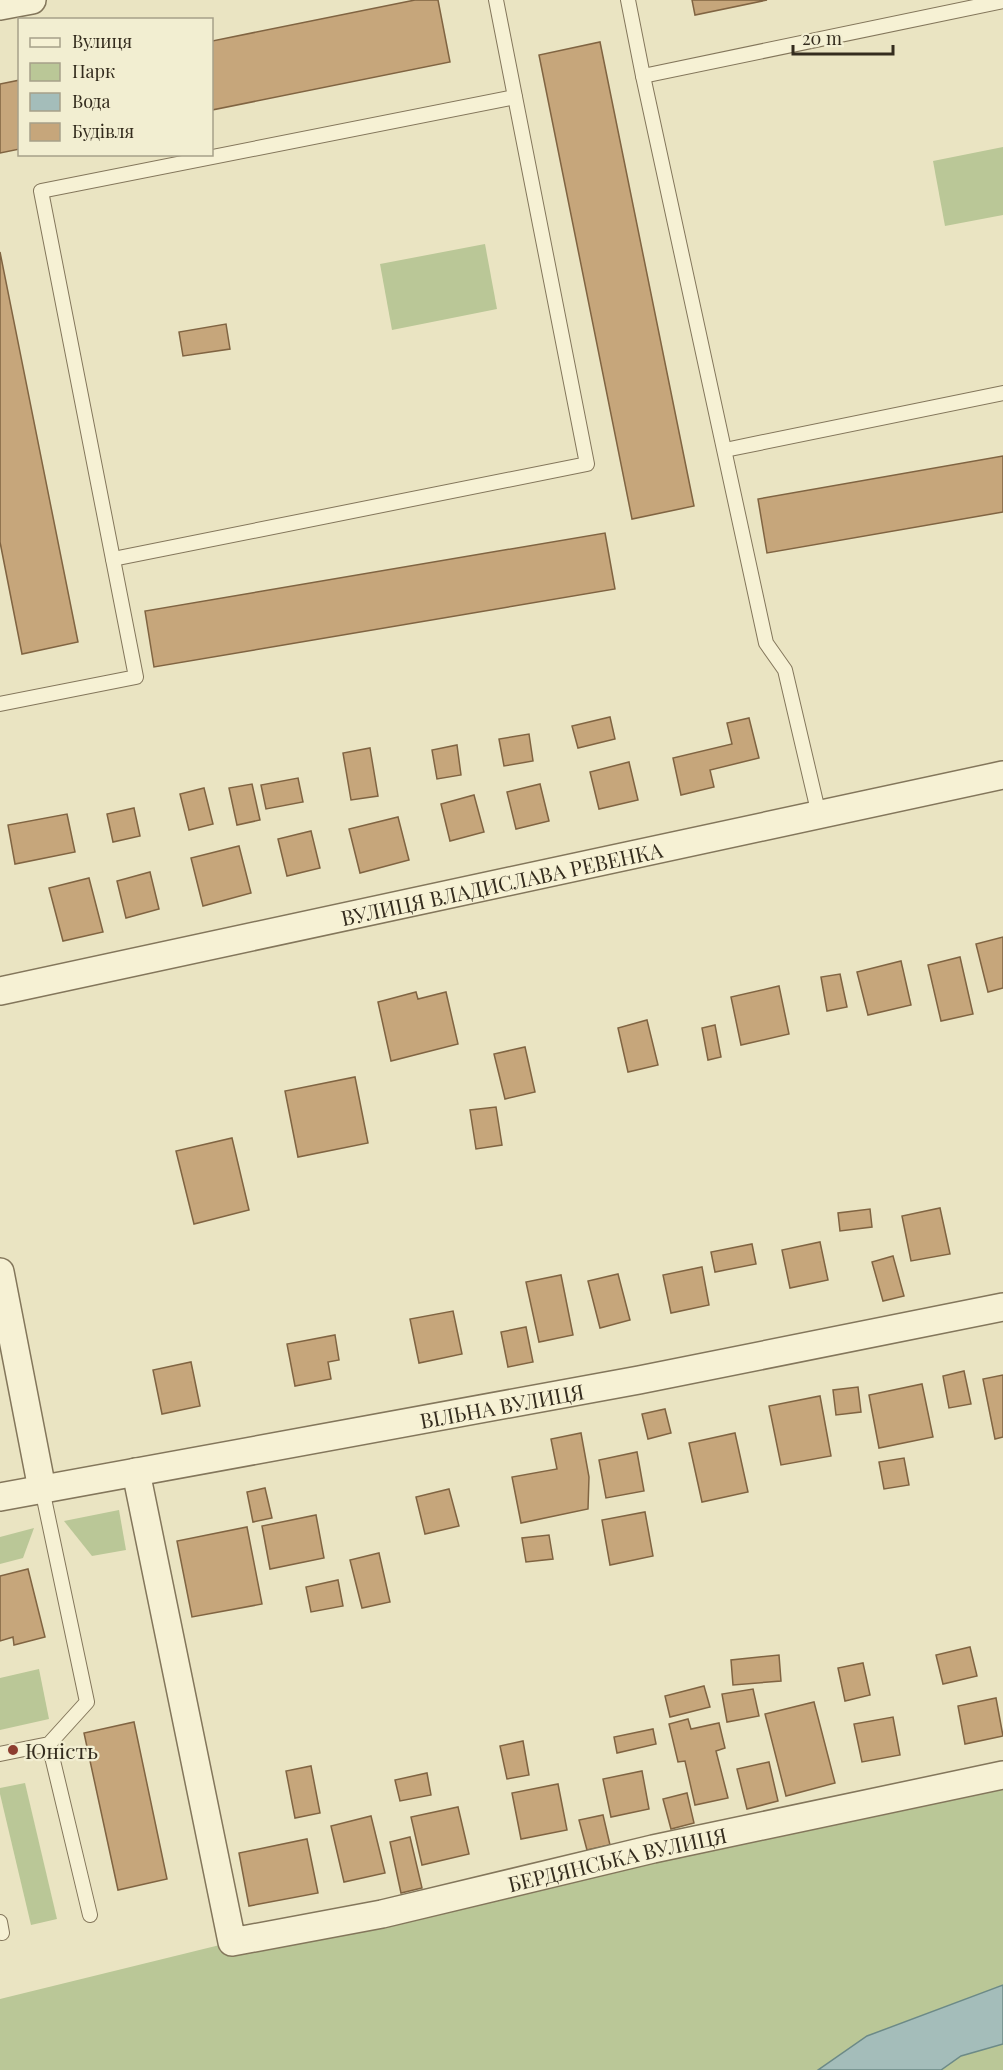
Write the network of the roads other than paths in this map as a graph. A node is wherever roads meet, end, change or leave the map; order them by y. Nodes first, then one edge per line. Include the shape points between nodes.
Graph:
1 (32, 0) edge
2 (496, 0) edge
3 (628, 0) edge
4 (1003, 1) edge
5 (0, 6) edge
6 (643, 75) junction
7 (515, 96) junction
8 (1003, 393) edge
9 (725, 450) junction
10 (113, 559) junction
11 (0, 704) edge
12 (1003, 776) edge
13 (819, 815) junction
14 (0, 991) edge
15 (0, 1272) edge
16 (1003, 1307) edge
17 (136, 1472) junction
18 (42, 1488) junction
19 (0, 1497) edge
20 (49, 1744) junction
21 (0, 1754) edge
22 (1003, 1774) edge
23 (90, 1916) dead end

1 - 5 street
2 - 7 lane
3 - 6 lane
4 - 6 lane
6 - 9 lane
7 - 10 lane via 587,464
7 - 10 lane via 41,191
8 - 9 lane
9 - 13 lane via 766,643 785,670
10 - 11 lane via 136,677
12 - 13 street, ВУЛИЦЯ ВЛАДИСЛАВА РЕВЕНКА
13 - 14 street, ВУЛИЦЯ ВЛАДИСЛАВА РЕВЕНКА
15 - 18 street
16 - 17 street, ВІЛЬНА ВУЛИЦЯ via 639,1380
17 - 18 street, ВІЛЬНА ВУЛИЦЯ
17 - 22 street, БЕРДЯНСЬКА ВУЛИЦЯ via 232,1942 382,1914 653,1849
18 - 19 street, ВІЛЬНА ВУЛИЦЯ
18 - 20 lane via 87,1702
20 - 21 lane
20 - 23 lane

